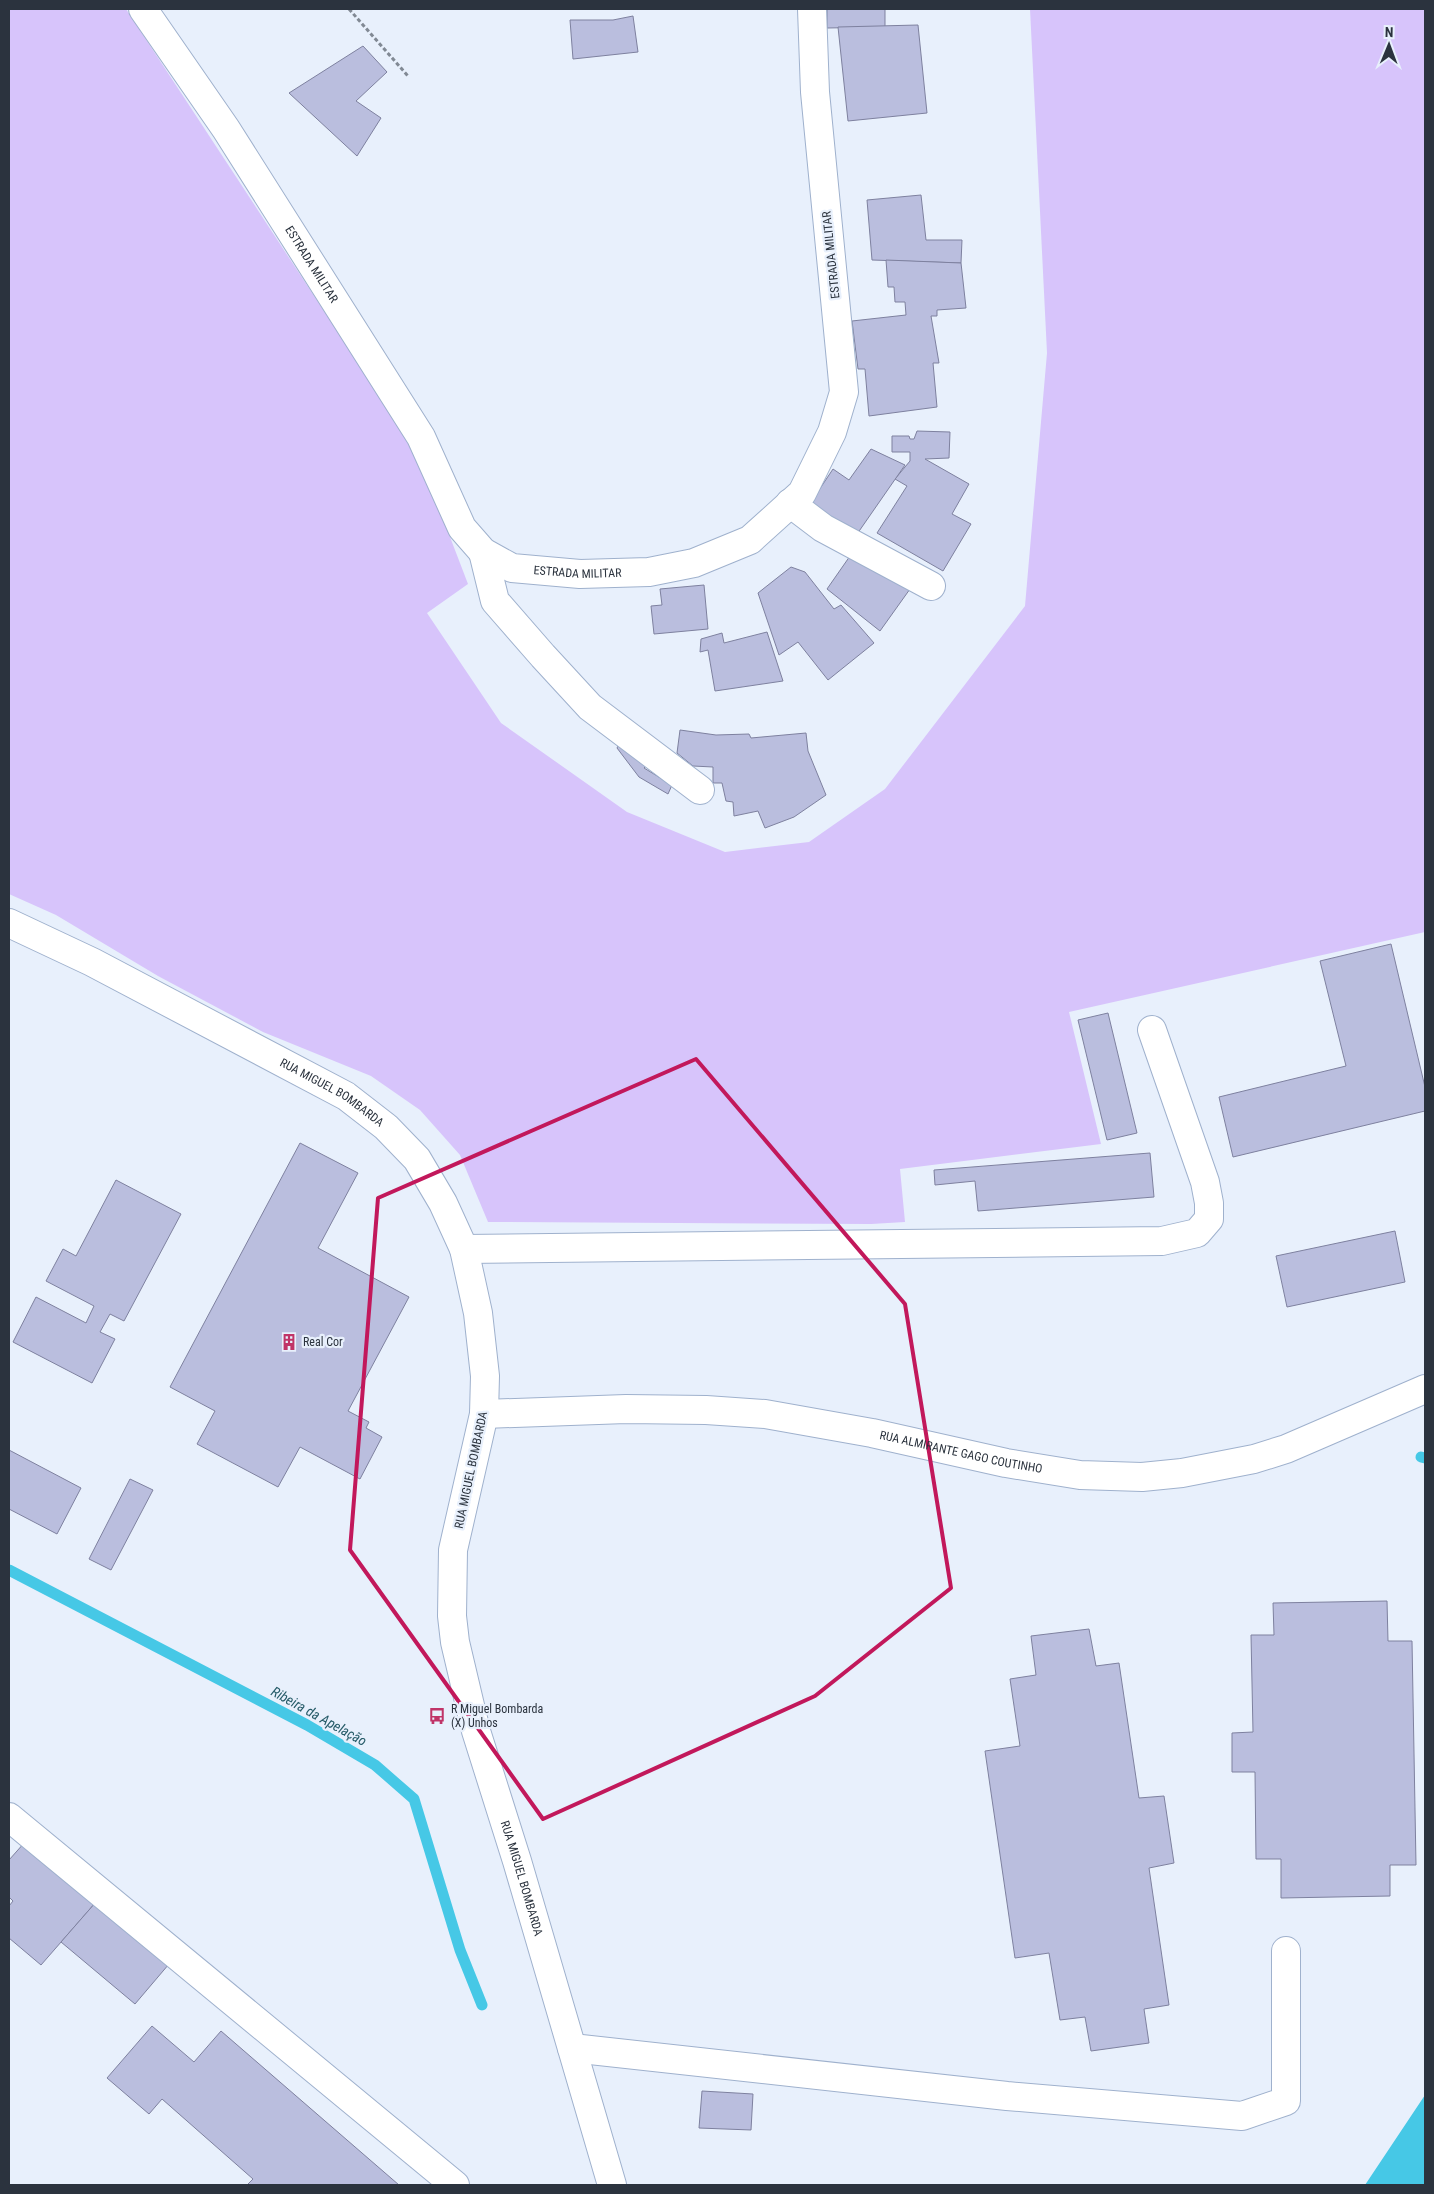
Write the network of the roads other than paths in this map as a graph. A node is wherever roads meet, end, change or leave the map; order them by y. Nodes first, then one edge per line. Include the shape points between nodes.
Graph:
1 (143, 9) edge
2 (812, 9) edge
3 (790, 503) junction
4 (483, 552) junction
5 (931, 586) dead end
6 (700, 790) dead end
7 (9, 923) edge
8 (1152, 1030) dead end
9 (464, 1249) junction
10 (1425, 1389) edge
11 (484, 1414) junction
12 (9, 1817) edge
13 (1286, 1952) dead end
14 (572, 2048) junction
15 (455, 2185) edge
16 (612, 2185) edge

1 - 4 street, ESTRADA MILITAR via 226,129 421,437 462,528
2 - 3 street, ESTRADA MILITAR via 815,92 844,392 832,432 802,493
3 - 4 street, ESTRADA MILITAR via 750,540 694,563 649,572 580,574 512,568
3 - 5 street via 823,528
4 - 6 street via 495,601 543,656 590,707
7 - 9 street, RUA MIGUEL BOMBARDA via 92,962 346,1096 386,1128 417,1160 443,1203
8 - 9 street via 1205,1182 1209,1219 1197,1233 1162,1241
9 - 11 street, RUA MIGUEL BOMBARDA via 478,1313 485,1376
10 - 11 street, RUA ALMIRANTE GAGO COUTINHO via 1286,1449 1182,1473 1142,1477 1080,1475 1006,1463 872,1433 765,1414 626,1409
11 - 14 street, RUA MIGUEL BOMBARDA via 453,1550 455,1642 476,1731
12 - 15 street
13 - 14 street via 1286,2100 1242,2116 997,2095
14 - 16 street, RUA MIGUEL BOMBARDA

